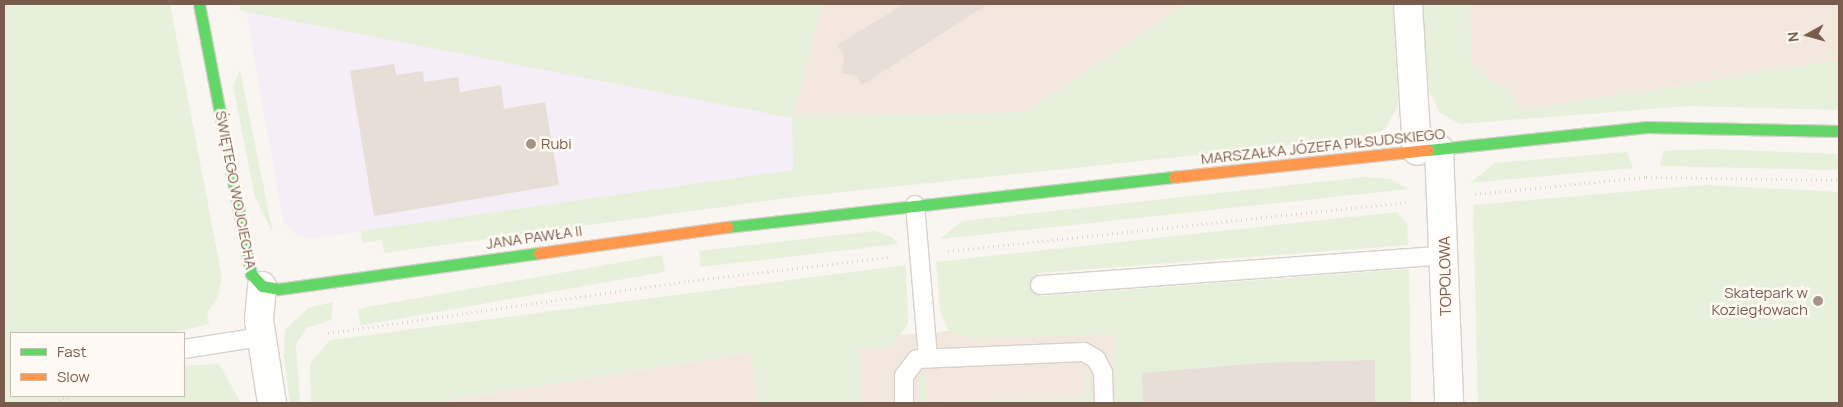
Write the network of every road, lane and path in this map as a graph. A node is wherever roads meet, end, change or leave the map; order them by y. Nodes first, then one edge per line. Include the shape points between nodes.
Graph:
1 (199, 4) edge
2 (1408, 4) edge
3 (1839, 131) edge
4 (1428, 150) junction
5 (1839, 180) edge
6 (1444, 198) junction
7 (916, 205) junction
8 (810, 216) joint
9 (921, 254) junction
10 (1445, 255) junction
11 (1040, 285) dead end
12 (262, 286) junction
13 (328, 333) dead end
14 (261, 336) junction
15 (185, 349) edge
16 (928, 358) junction
17 (70, 397) edge
18 (49, 403) edge
19 (272, 403) edge
20 (904, 403) edge
21 (1104, 403) edge
22 (1449, 403) edge

1 - 12 street, ŚWIĘTEGO WOJCIECHA via 251,274
2 - 4 street, TOPOLOWA
3 - 4 street, MARSZAŁKA JÓZEFA PIŁSUDSKIEGO via 1647,127
4 - 6 street, TOPOLOWA
4 - 7 street, MARSZAŁKA JÓZEFA PIŁSUDSKIEGO
5 - 6 path via 1646,177
6 - 9 path
6 - 10 street, TOPOLOWA
7 - 8 street, MARSZAŁKA JÓZEFA PIŁSUDSKIEGO
7 - 9 lane
8 - 12 street, JANA PAWŁA II via 279,289
9 - 13 path via 688,281
9 - 16 lane
10 - 11 lane
10 - 22 street, TOPOLOWA
12 - 14 street, ŚWIĘTEGO WOJCIECHA
14 - 15 lane
14 - 19 street, ŚWIĘTEGO WOJCIECHA
16 - 20 lane via 909,364
16 - 21 lane via 1084,352 1096,359 1103,372
17 - 18 path

